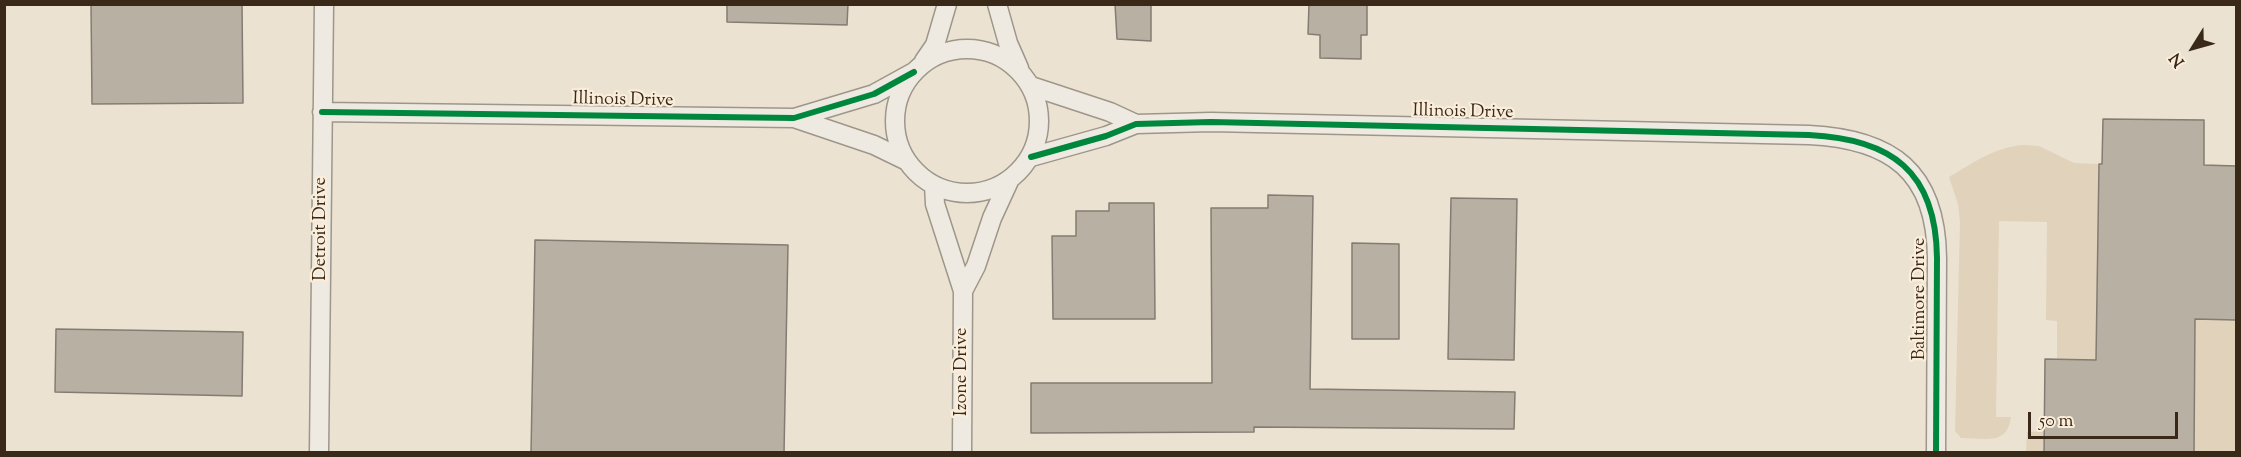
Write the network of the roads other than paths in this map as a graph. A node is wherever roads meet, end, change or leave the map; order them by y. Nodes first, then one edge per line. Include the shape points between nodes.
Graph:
1 (324, 4) edge
2 (947, 4) edge
3 (997, 4) edge
4 (919, 68) junction
5 (1020, 71) junction
6 (1031, 86) junction
7 (322, 112) junction
8 (794, 118) junction
9 (1136, 124) junction
10 (1031, 157) junction
11 (1895, 158) joint
12 (907, 161) junction
13 (1010, 181) junction
14 (933, 185) junction
15 (963, 291) junction
16 (319, 453) edge
17 (963, 453) edge
18 (1936, 453) edge

1 - 7 street, Detroit Drive
2 - 4 street via 935,45
3 - 5 street
4 - 5 street via 942,53 963,49 984,50
4 - 8 street, Illinois Drive via 874,94
4 - 12 street via 901,92 895,116 898,139
5 - 6 street
6 - 9 street, Illinois Drive
6 - 10 street via 1039,109 1039,134
7 - 8 street, Illinois Drive
7 - 16 street, Detroit Drive
8 - 12 street, Illinois Drive via 863,140
9 - 10 street, Illinois Drive
9 - 11 street, Illinois Drive via 1211,122 1812,135 1853,139
10 - 13 street
11 - 18 street, Baltimore Drive via 1914,176 1928,201 1937,237
12 - 14 street
13 - 14 street via 972,194
13 - 15 street, Izone Drive
14 - 15 street, Izone Drive via 935,204
15 - 17 street, Izone Drive

